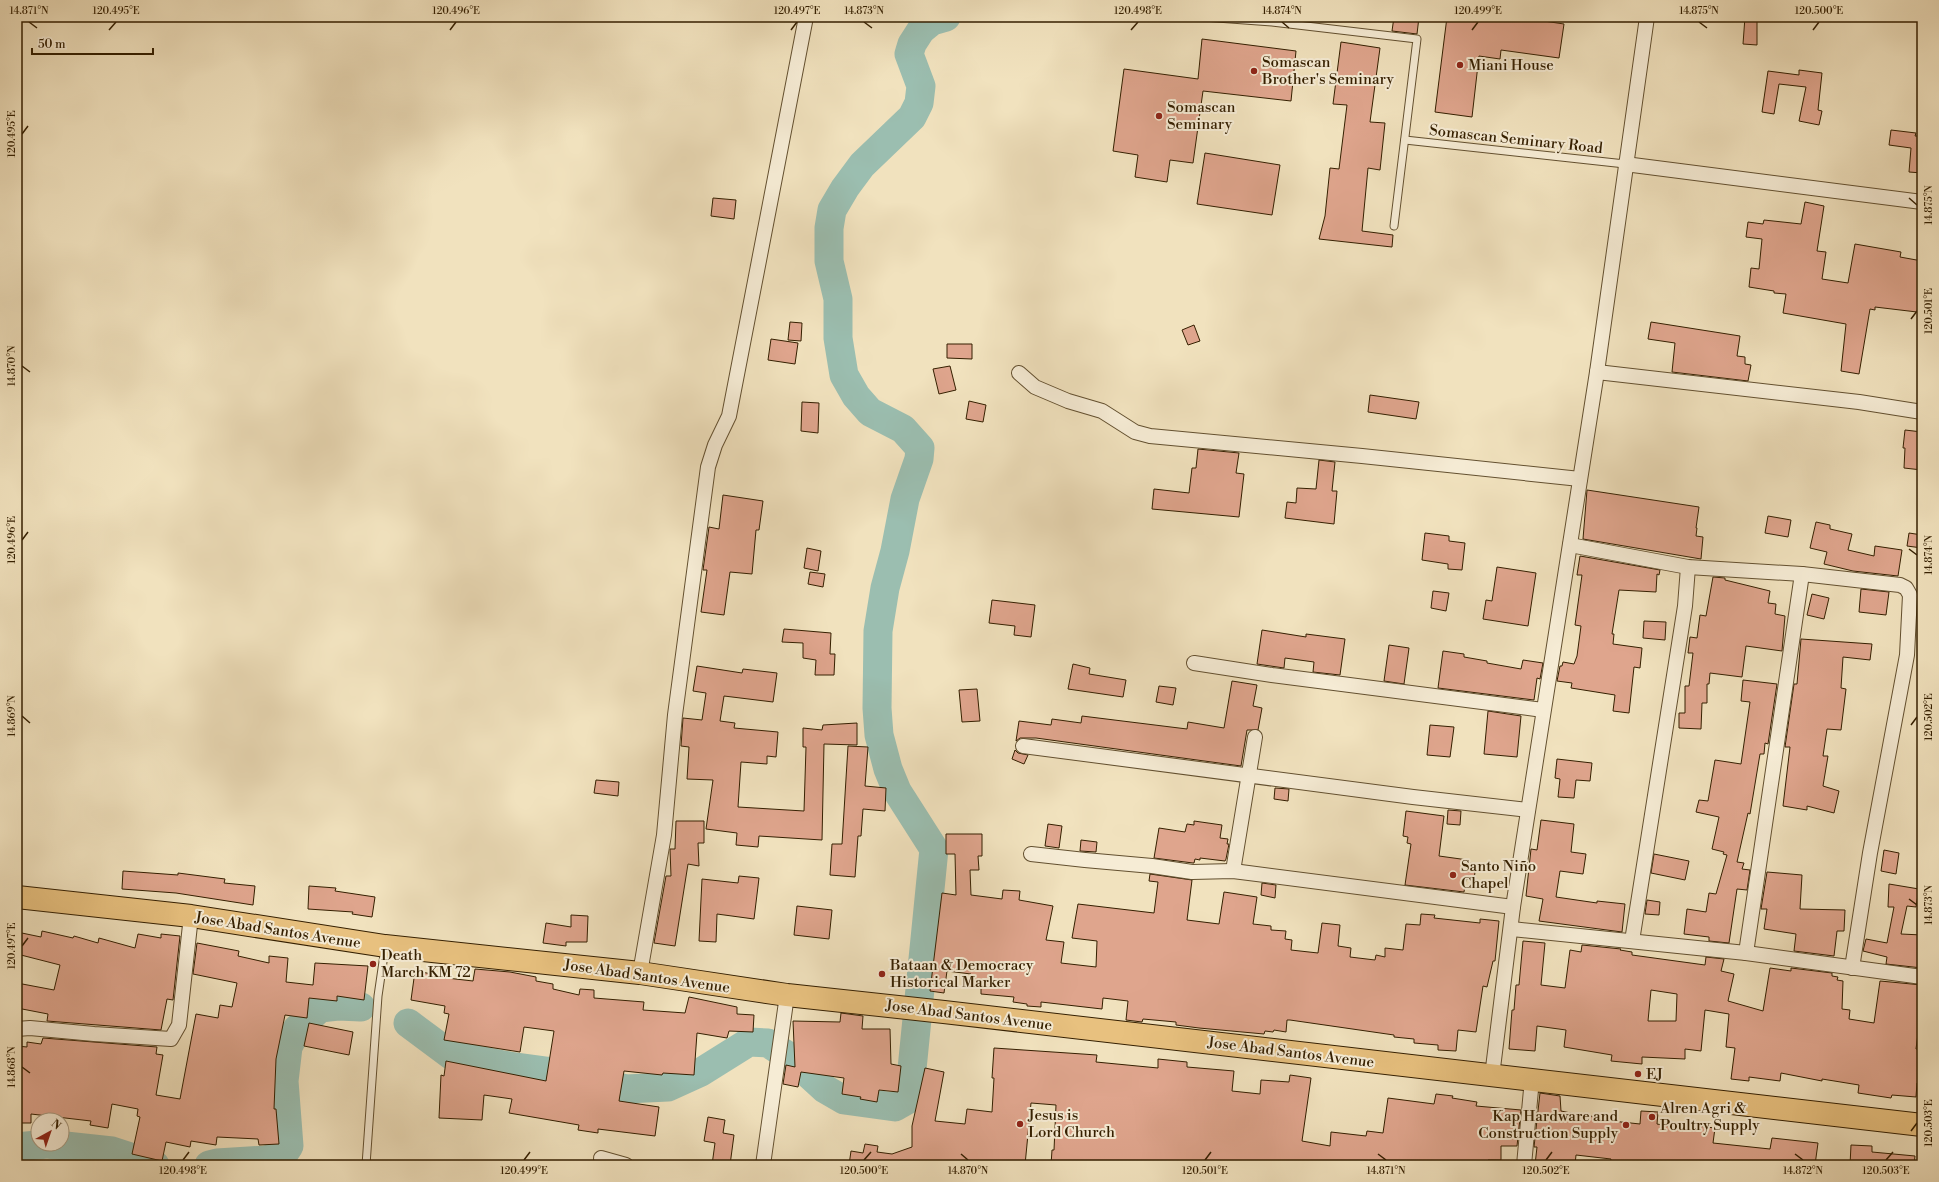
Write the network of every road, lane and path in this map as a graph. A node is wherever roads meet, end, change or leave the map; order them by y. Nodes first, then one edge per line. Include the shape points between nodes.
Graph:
1 (806, 17) edge
2 (1203, 17) edge
3 (1647, 17) edge
4 (1272, 20) edge
5 (1405, 140) junction
6 (1625, 164) junction
7 (1922, 202) edge
8 (1394, 226) dead end
9 (1597, 372) junction
10 (1019, 373) dead end
11 (1922, 412) edge
12 (1580, 479) junction
13 (1570, 545) junction
14 (1688, 567) junction
15 (1802, 574) junction
16 (1194, 663) dead end
17 (1543, 710) junction
18 (1255, 737) dead end
19 (1023, 746) dead end
20 (1248, 775) junction
21 (1528, 810) junction
22 (1031, 854) dead end
23 (1233, 871) junction
24 (17, 896) edge
25 (1513, 907) junction
26 (191, 916) junction
27 (1512, 928) junction
28 (1632, 941) junction
29 (385, 946) junction
30 (1746, 953) junction
31 (1852, 968) junction
32 (640, 973) junction
33 (1922, 977) edge
34 (787, 995) junction
35 (17, 1029) edge
36 (1492, 1076) junction
37 (1532, 1079) junction
38 (1922, 1125) edge
39 (602, 1158) dead end
40 (366, 1165) edge
41 (626, 1165) edge
42 (763, 1165) edge
43 (1524, 1165) edge

1 - 32 street via 729,416 708,466 676,715 664,835
2 - 4 lane
3 - 6 street
4 - 5 lane via 1417,39
5 - 6 lane, Somascan Seminary Road
5 - 8 lane
6 - 7 street
6 - 9 street
9 - 11 street via 1859,402
9 - 12 street
10 - 12 street via 1035,387 1068,401 1102,410 1135,432 1150,436
12 - 13 street
13 - 14 street
13 - 17 street
14 - 15 street
14 - 28 street via 1685,606
15 - 30 street
15 - 31 street via 1900,585 1906,588 1910,595 1906,656
16 - 17 street
17 - 21 street
18 - 20 street
19 - 20 street
20 - 21 street
20 - 23 street
21 - 25 street
22 - 23 street via 1192,872
23 - 25 street
24 - 26 highway, Jose Abad Santos Avenue
25 - 27 street
26 - 29 highway, Jose Abad Santos Avenue
26 - 35 street via 179,1025 171,1038
27 - 28 street
27 - 36 street
28 - 30 street
29 - 32 highway, Jose Abad Santos Avenue
29 - 40 lane via 378,996
30 - 31 street
31 - 33 street
32 - 34 highway, Jose Abad Santos Avenue
34 - 36 highway, Jose Abad Santos Avenue
34 - 42 street
36 - 37 highway, Jose Abad Santos Avenue
37 - 38 highway, Jose Abad Santos Avenue
37 - 43 street
39 - 41 street

